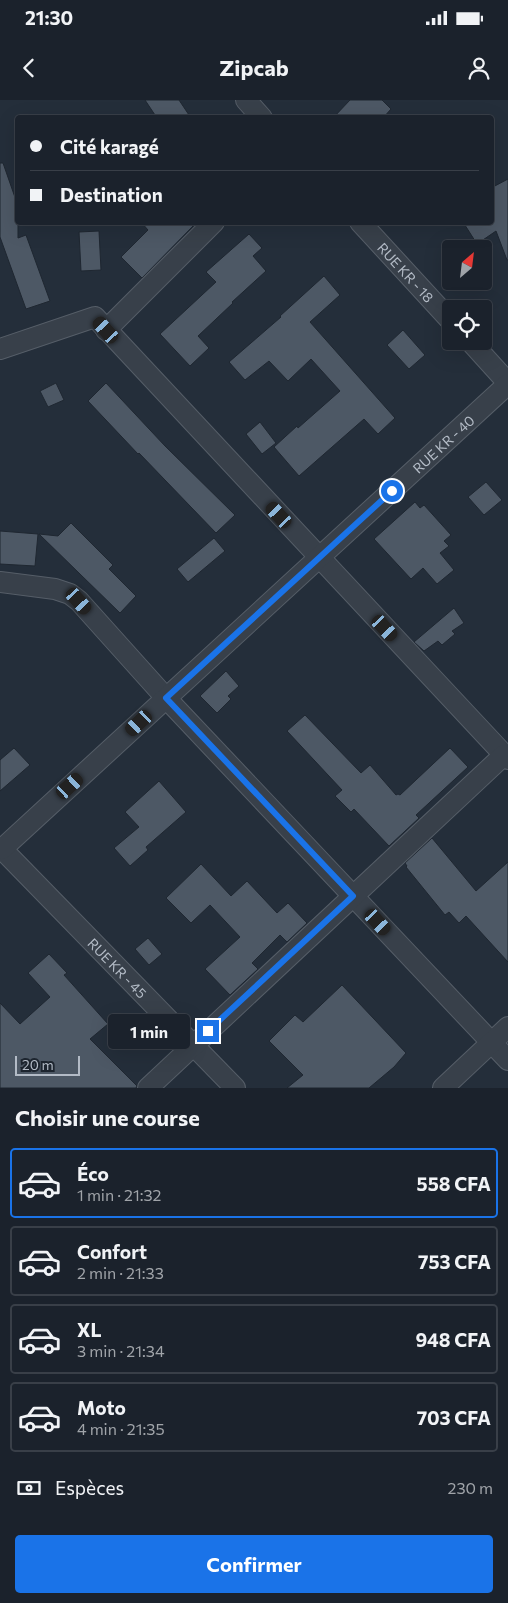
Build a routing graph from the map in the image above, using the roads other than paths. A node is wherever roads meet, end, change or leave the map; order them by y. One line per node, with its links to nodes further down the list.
1 (246, 100): 2 (street)
2 (259, 115)
3 (211, 225): 6 (street)
4 (363, 225): 5 (street, RUE KR - 18)
5 (442, 312)
6 (106, 330): 7 (street); 10 (street)
7 (0, 348)
8 (478, 350): 9 (street)
9 (508, 383): 10 (street, RUE KR - 40)
10 (319, 558): 12 (street, RUE KR - 40); 13 (street)
11 (0, 582): 12 (street)
12 (166, 698): 14 (street, RUE KR - 40); 15 (street)
13 (506, 757): 15 (street)
14 (1, 848): 18 (street, RUE KR - 45)
15 (353, 896): 17 (street); 18 (street)
16 (508, 1026): 17 (street)
17 (491, 1042): 19 (street); 22 (street)
18 (193, 1044): 20 (street); 21 (street, RUE KR - 45)
19 (508, 1060)
20 (148, 1088)
21 (235, 1088)
22 (442, 1088)

